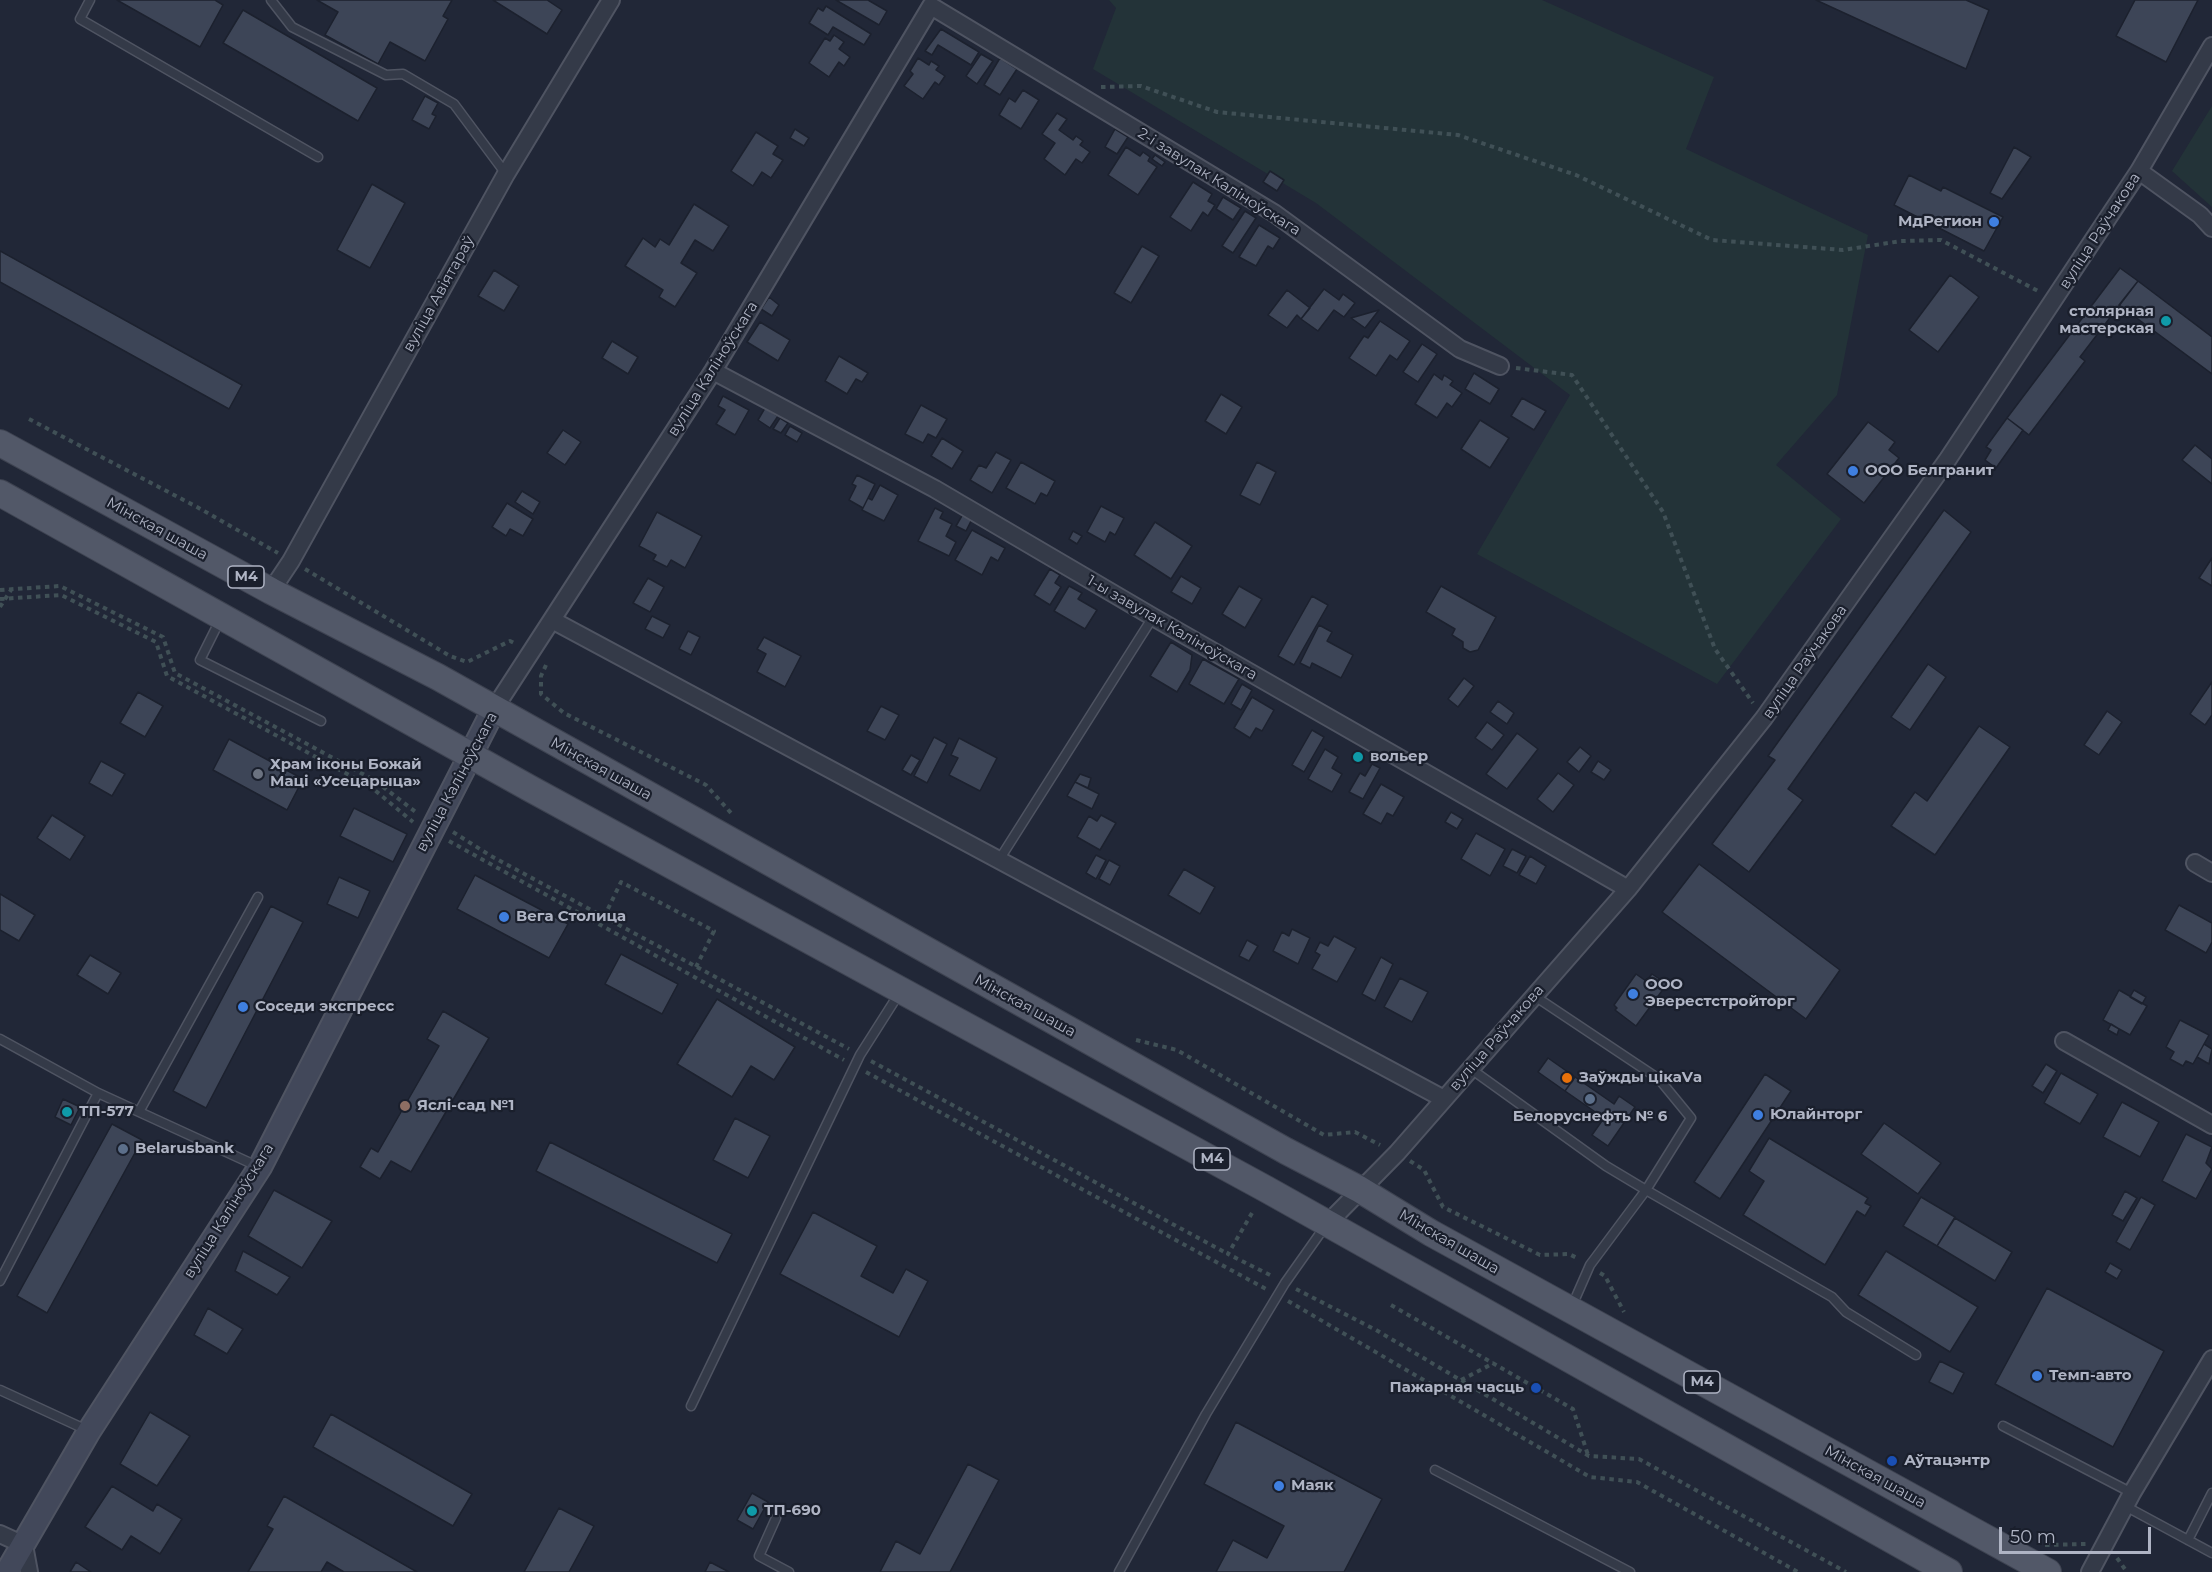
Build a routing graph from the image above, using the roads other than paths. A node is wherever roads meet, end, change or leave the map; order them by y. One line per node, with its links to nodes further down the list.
1 (90, 0): 6 (lane)
2 (271, 0): 8 (lane)
3 (611, 0): 8 (street, вуліца Авіятараў)
4 (931, 6): 10 (street, 2-і завулак Каліноўскага); 11 (street, вуліца Каліноўскага)
5 (2212, 46): 7 (street, вуліца Раўчакова)
6 (318, 157)
7 (2139, 171): 9 (street); 24 (street, вуліца Раўчакова)
8 (506, 174): 14 (street, вуліца Авіятараў)
9 (2212, 228)
10 (1500, 366)
11 (713, 371): 15 (street, 1-ы завулак Каліноўскага); 17 (street, вуліца Каліноўскага)
12 (0, 443): 14 (main road, Мінская шаша / М4)
13 (0, 493): 16 (main road, М4)
14 (271, 591): 18 (main road, Мінская шаша / М4)
15 (1153, 617): 21 (lane); 24 (street, 1-ы завулак Каліноўскага)
16 (221, 618): 19 (lane); 20 (main road, М4)
17 (552, 620): 18 (street, вуліца Каліноўскага); 21 (street)
18 (494, 709): 20 (main road, вуліца Каліноўскага); 36 (main road, Мінская шаша / М4)
19 (321, 721)
20 (469, 755): 26 (main road, М4); 35 (main road, вуліца Каліноўскага)
21 (999, 860): 32 (street)
22 (2195, 863): 23 (street)
23 (2212, 873)
24 (1628, 889): 27 (street, вуліца Раўчакова)
25 (258, 897): 33 (lane)
26 (901, 990): 38 (main road, М4); 44 (lane)
27 (1533, 995): 30 (street, вуліца Раўчакова); 37 (lane)
28 (0, 1039): 31 (lane)
29 (2064, 1041): 34 (street)
30 (1471, 1069): 32 (street, вуліца Раўчакова); 37 (lane)
31 (98, 1093): 33 (lane); 39 (lane)
32 (1444, 1099): 36 (street, вуліца Раўчакова)
33 (140, 1110): 35 (lane)
34 (2212, 1125)
35 (260, 1167): 46 (main road, вуліца Каліноўскага)
36 (1359, 1189): 38 (street, вуліца Раўчакова); 40 (main road, Мінская шаша / М4)
37 (1646, 1190): 40 (lane); 41 (lane)
38 (1327, 1224): 58 (lane); 60 (main road, М4)
39 (0, 1281)
40 (1570, 1309): 61 (main road, Мінская шаша / М4)
41 (1916, 1355)
42 (2212, 1359): 49 (street)
43 (0, 1390): 46 (lane)
44 (691, 1406)
45 (2003, 1426): 49 (lane)
46 (89, 1431): 53 (main road, вуліца Каліноўскага)
47 (1435, 1470): 59 (lane)
48 (2212, 1492): 52 (lane)
49 (2129, 1500): 52 (lane); 62 (street)
50 (776, 1518): 57 (lane)
51 (0, 1534): 53 (street)
52 (2187, 1540): 54 (lane)
53 (24, 1545): 55 (main road, вуліца Каліноўскага); 56 (street)
54 (2212, 1553)
55 (7, 1572)
56 (29, 1572)
57 (789, 1572)
58 (1119, 1572)
59 (1630, 1572)
60 (1949, 1572)
61 (2048, 1572)
62 (2090, 1572)

